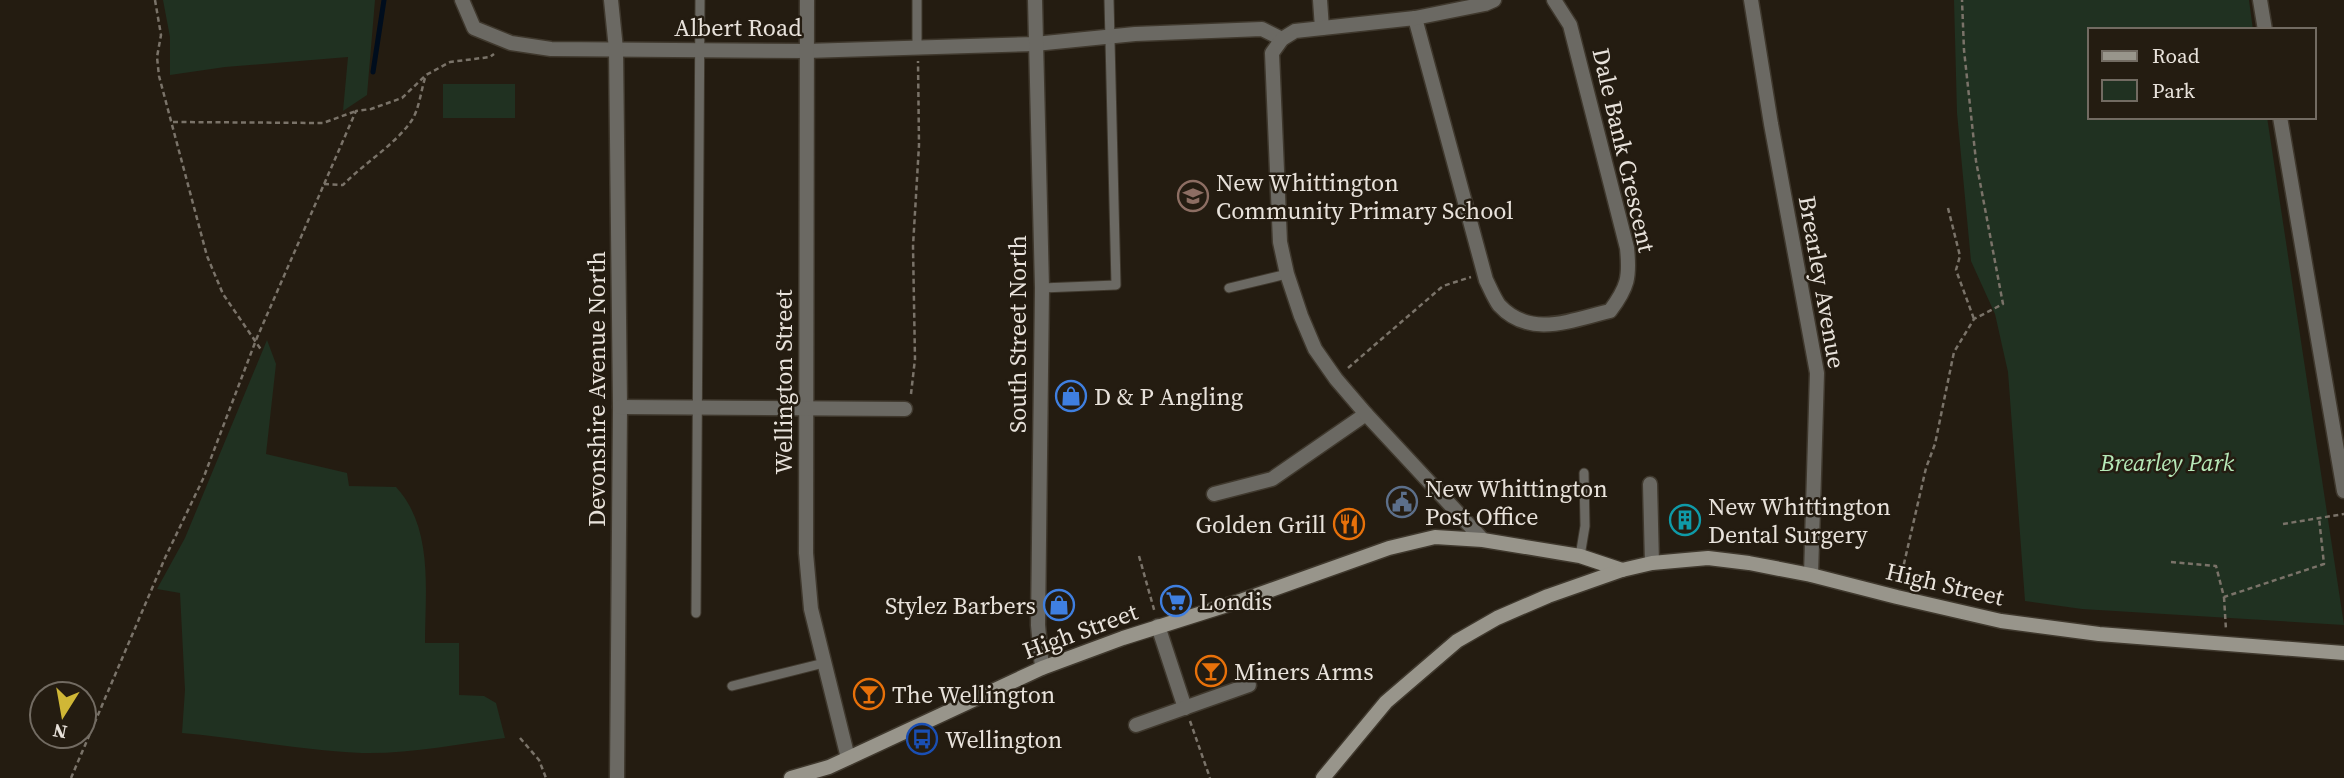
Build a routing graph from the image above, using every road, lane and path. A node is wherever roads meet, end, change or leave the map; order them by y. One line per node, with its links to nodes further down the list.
1 (155, 0): 29 (path)
2 (462, 0): 20 (street, Albert Road)
3 (611, 0): 23 (street, Devonshire Avenue North)
4 (700, 0): 24 (lane)
5 (807, 0): 25 (street, Wellington Street)
6 (917, 0): 22 (lane)
7 (1035, 0): 21 (street, South Street North)
8 (1109, 0): 18 (lane)
9 (1320, 0): 16 (street)
10 (1494, 0): 15 (street)
11 (1554, 0): 32 (street, Dale Bank Crescent)
12 (1962, 0): 36 (path)
13 (2260, 0): 17 (street)
14 (1753, 1): 58 (street, Brearley Avenue)
15 (1415, 18): 16 (street); 32 (street, Dale Bank Crescent)
16 (1322, 28): 19 (street)
17 (2265, 28)
18 (1111, 36): 19 (street, Albert Road); 21 (street, Albert Road); 34 (lane)
19 (1282, 39): 33 (street)
20 (511, 43): 23 (street, Albert Road); 26 (path)
21 (1035, 44): 22 (street, Albert Road); 34 (street, South Street North)
22 (917, 48): 25 (street, Albert Road); 43 (path)
23 (616, 49): 24 (street, Albert Road); 40 (street, Devonshire Avenue North)
24 (700, 50): 25 (street, Albert Road); 41 (lane)
25 (806, 51): 42 (street, Wellington Street)
26 (426, 75): 27 (path); 30 (path)
27 (356, 111): 29 (path); 30 (path)
28 (2280, 119): 47 (street)
29 (172, 122): 37 (path)
30 (324, 184): 37 (path)
31 (1948, 208): 36 (path)
32 (1484, 273): 39 (path)
33 (1287, 274): 35 (lane); 39 (street)
34 (1042, 288): 66 (street, South Street North)
35 (1229, 288)
36 (1974, 319): 59 (path)
37 (256, 340): 38 (path); 74 (path)
38 (262, 351)
39 (1336, 379): 44 (street)
40 (620, 407): 41 (street); 76 (street, Devonshire Avenue North)
41 (697, 407): 42 (street); 61 (lane)
42 (806, 408): 43 (street); 65 (street, Wellington Street)
43 (905, 409)
44 (1366, 414): 48 (street); 52 (street)
45 (1584, 473): 54 (lane)
46 (1650, 484): 56 (street)
47 (2344, 491)
48 (1214, 494)
49 (2344, 514): 50 (path)
50 (2319, 518): 51 (path); 60 (path)
51 (2283, 523)
52 (1482, 540): 54 (main road, High Street); 62 (main road, High Street)
53 (1139, 556): 62 (path)
54 (1580, 556): 57 (main road, High Street)
55 (2171, 562): 60 (path)
56 (1652, 563): 57 (main road, High Street); 58 (main road, High Street)
57 (1622, 570): 79 (main road)
58 (1811, 575): 59 (main road, High Street)
59 (1897, 597): 63 (main road, High Street)
60 (2224, 597): 63 (path)
61 (696, 613)
62 (1158, 626): 66 (main road, High Street); 69 (street)
63 (2227, 644): 64 (main road, High Street)
64 (2344, 653)
65 (824, 663): 68 (lane); 72 (street, Wellington Street)
66 (1042, 668): 72 (main road, High Street)
67 (1249, 685): 69 (street)
68 (732, 686)
69 (1185, 708): 70 (street); 78 (path)
70 (1136, 725)
71 (520, 738): 75 (path)
72 (848, 758): 73 (main road, High Street)
73 (830, 773): 77 (main road, High Street)
74 (71, 778)
75 (546, 778)
76 (617, 778)
77 (791, 778)
78 (1210, 778)
79 (1323, 778)

